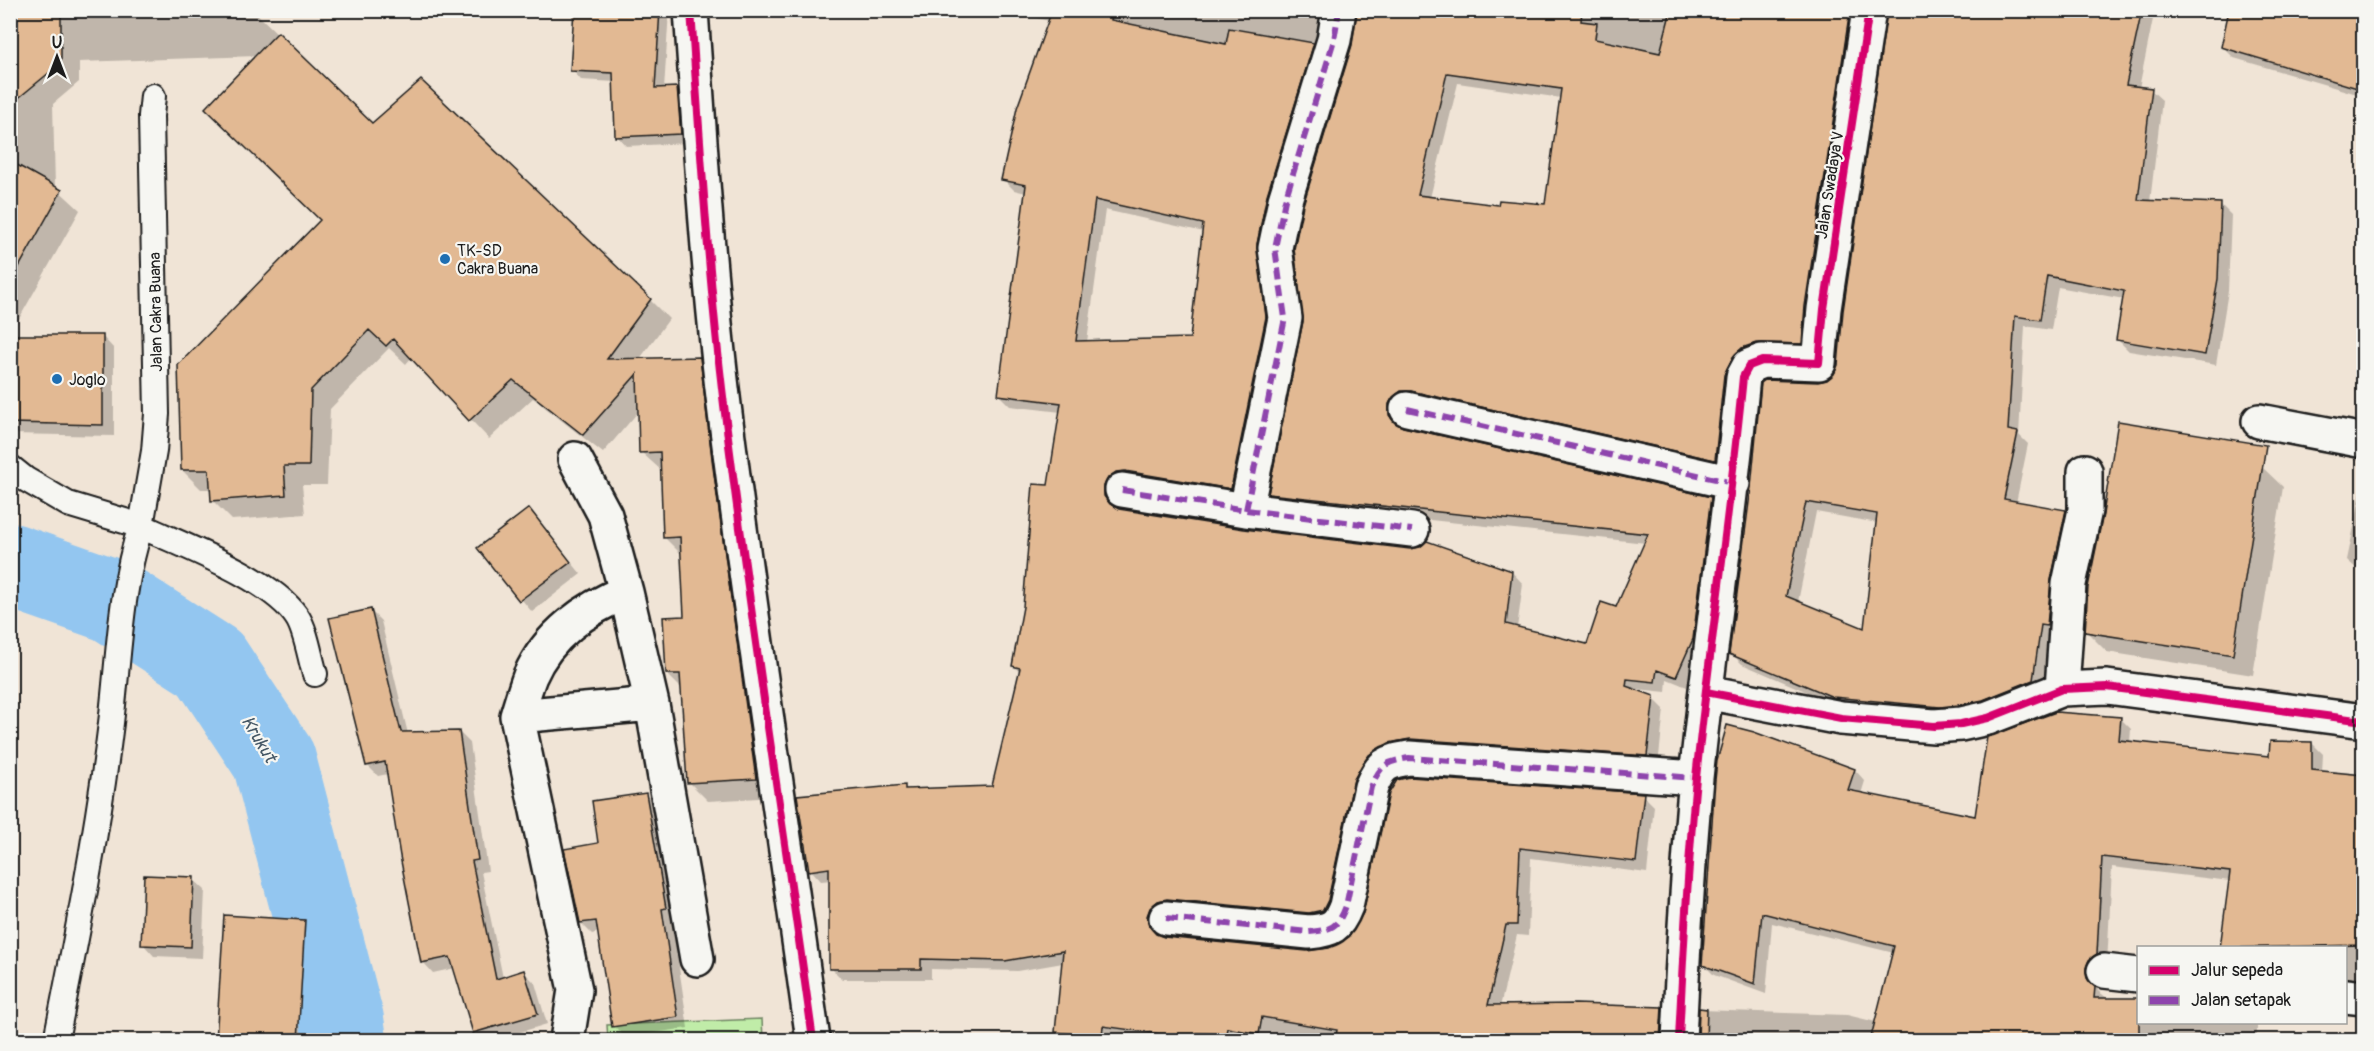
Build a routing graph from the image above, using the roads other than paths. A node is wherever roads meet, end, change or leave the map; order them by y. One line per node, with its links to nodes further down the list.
1 (691, 10): 32 (street)
2 (1339, 10): 13 (street)
3 (1869, 10): 11 (street, Jalan Swadaya V)
4 (153, 96): 14 (lane, Jalan Cakra Buana)
5 (1407, 409): 11 (street)
6 (2259, 421): 7 (street)
7 (2364, 441)
8 (575, 459): 16 (street)
9 (10, 467): 14 (lane)
10 (2085, 471): 18 (street)
11 (1733, 483): 19 (street)
12 (1122, 490): 13 (street)
13 (1246, 510): 15 (street)
14 (141, 526): 17 (lane); 30 (lane, Jalan Cakra Buana)
15 (1412, 530)
16 (626, 592): 20 (street); 21 (street)
17 (315, 674)
18 (2062, 689): 19 (street); 22 (street)
19 (1707, 692): 23 (street)
20 (652, 704): 21 (street); 25 (street)
21 (517, 716): 31 (street)
22 (2364, 721)
23 (1696, 778): 24 (street); 33 (street)
24 (1166, 918)
25 (697, 959)
26 (2104, 971): 27 (street)
27 (2137, 975)
28 (2347, 996): 29 (street)
29 (2364, 998)
30 (56, 1041)
31 (567, 1041)
32 (813, 1041)
33 (1678, 1041)

